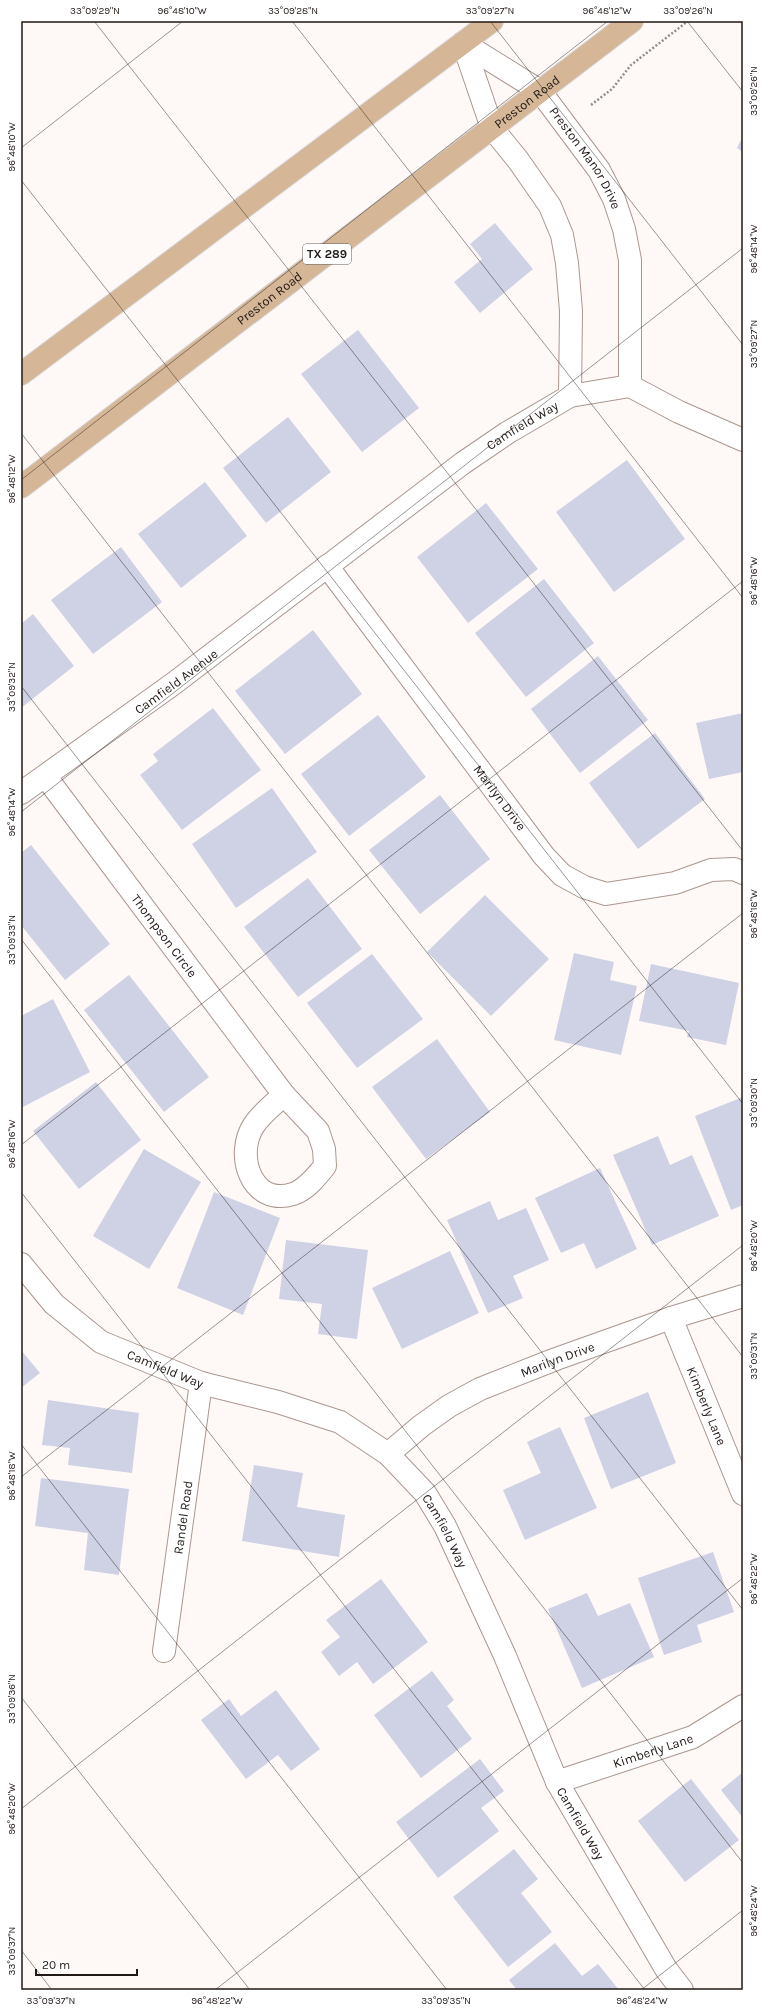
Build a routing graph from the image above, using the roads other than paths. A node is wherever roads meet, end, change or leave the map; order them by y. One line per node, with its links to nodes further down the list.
1 (492, 21): 3 (main road)
2 (632, 21): 4 (main road, Preston Road / TX 289)
3 (463, 43): 4 (street, Preston Manor Drive); 5 (street); 6 (main road)
4 (540, 91): 5 (main road, Preston Road / TX 289); 7 (street, Preston Manor Drive)
5 (492, 128): 8 (street); 10 (main road, Preston Road / TX 289)
6 (21, 374)
7 (630, 386): 8 (street, Camfield Way); 9 (street)
8 (570, 396): 11 (street, Camfield Way)
9 (743, 440)
10 (21, 487)
11 (327, 566): 12 (street, Camfield Avenue); 14 (street, Marilyn Drive)
12 (46, 777): 13 (street, Camfield Avenue); 15 (street, Thompson Circle)
13 (21, 793)
14 (743, 873)
15 (284, 1095)
16 (21, 1264): 19 (street, Camfield Way)
17 (743, 1296): 18 (street, Marilyn Drive)
18 (671, 1318): 20 (street, Marilyn Drive); 21 (street, Kimberly Lane)
19 (201, 1383): 20 (street, Camfield Way); 22 (street, Randel Road)
20 (388, 1454): 24 (street, Camfield Way)
21 (743, 1494)
22 (164, 1651)
23 (743, 1706): 24 (street, Kimberly Lane)
24 (557, 1782): 25 (street, Camfield Way)
25 (682, 1990)

